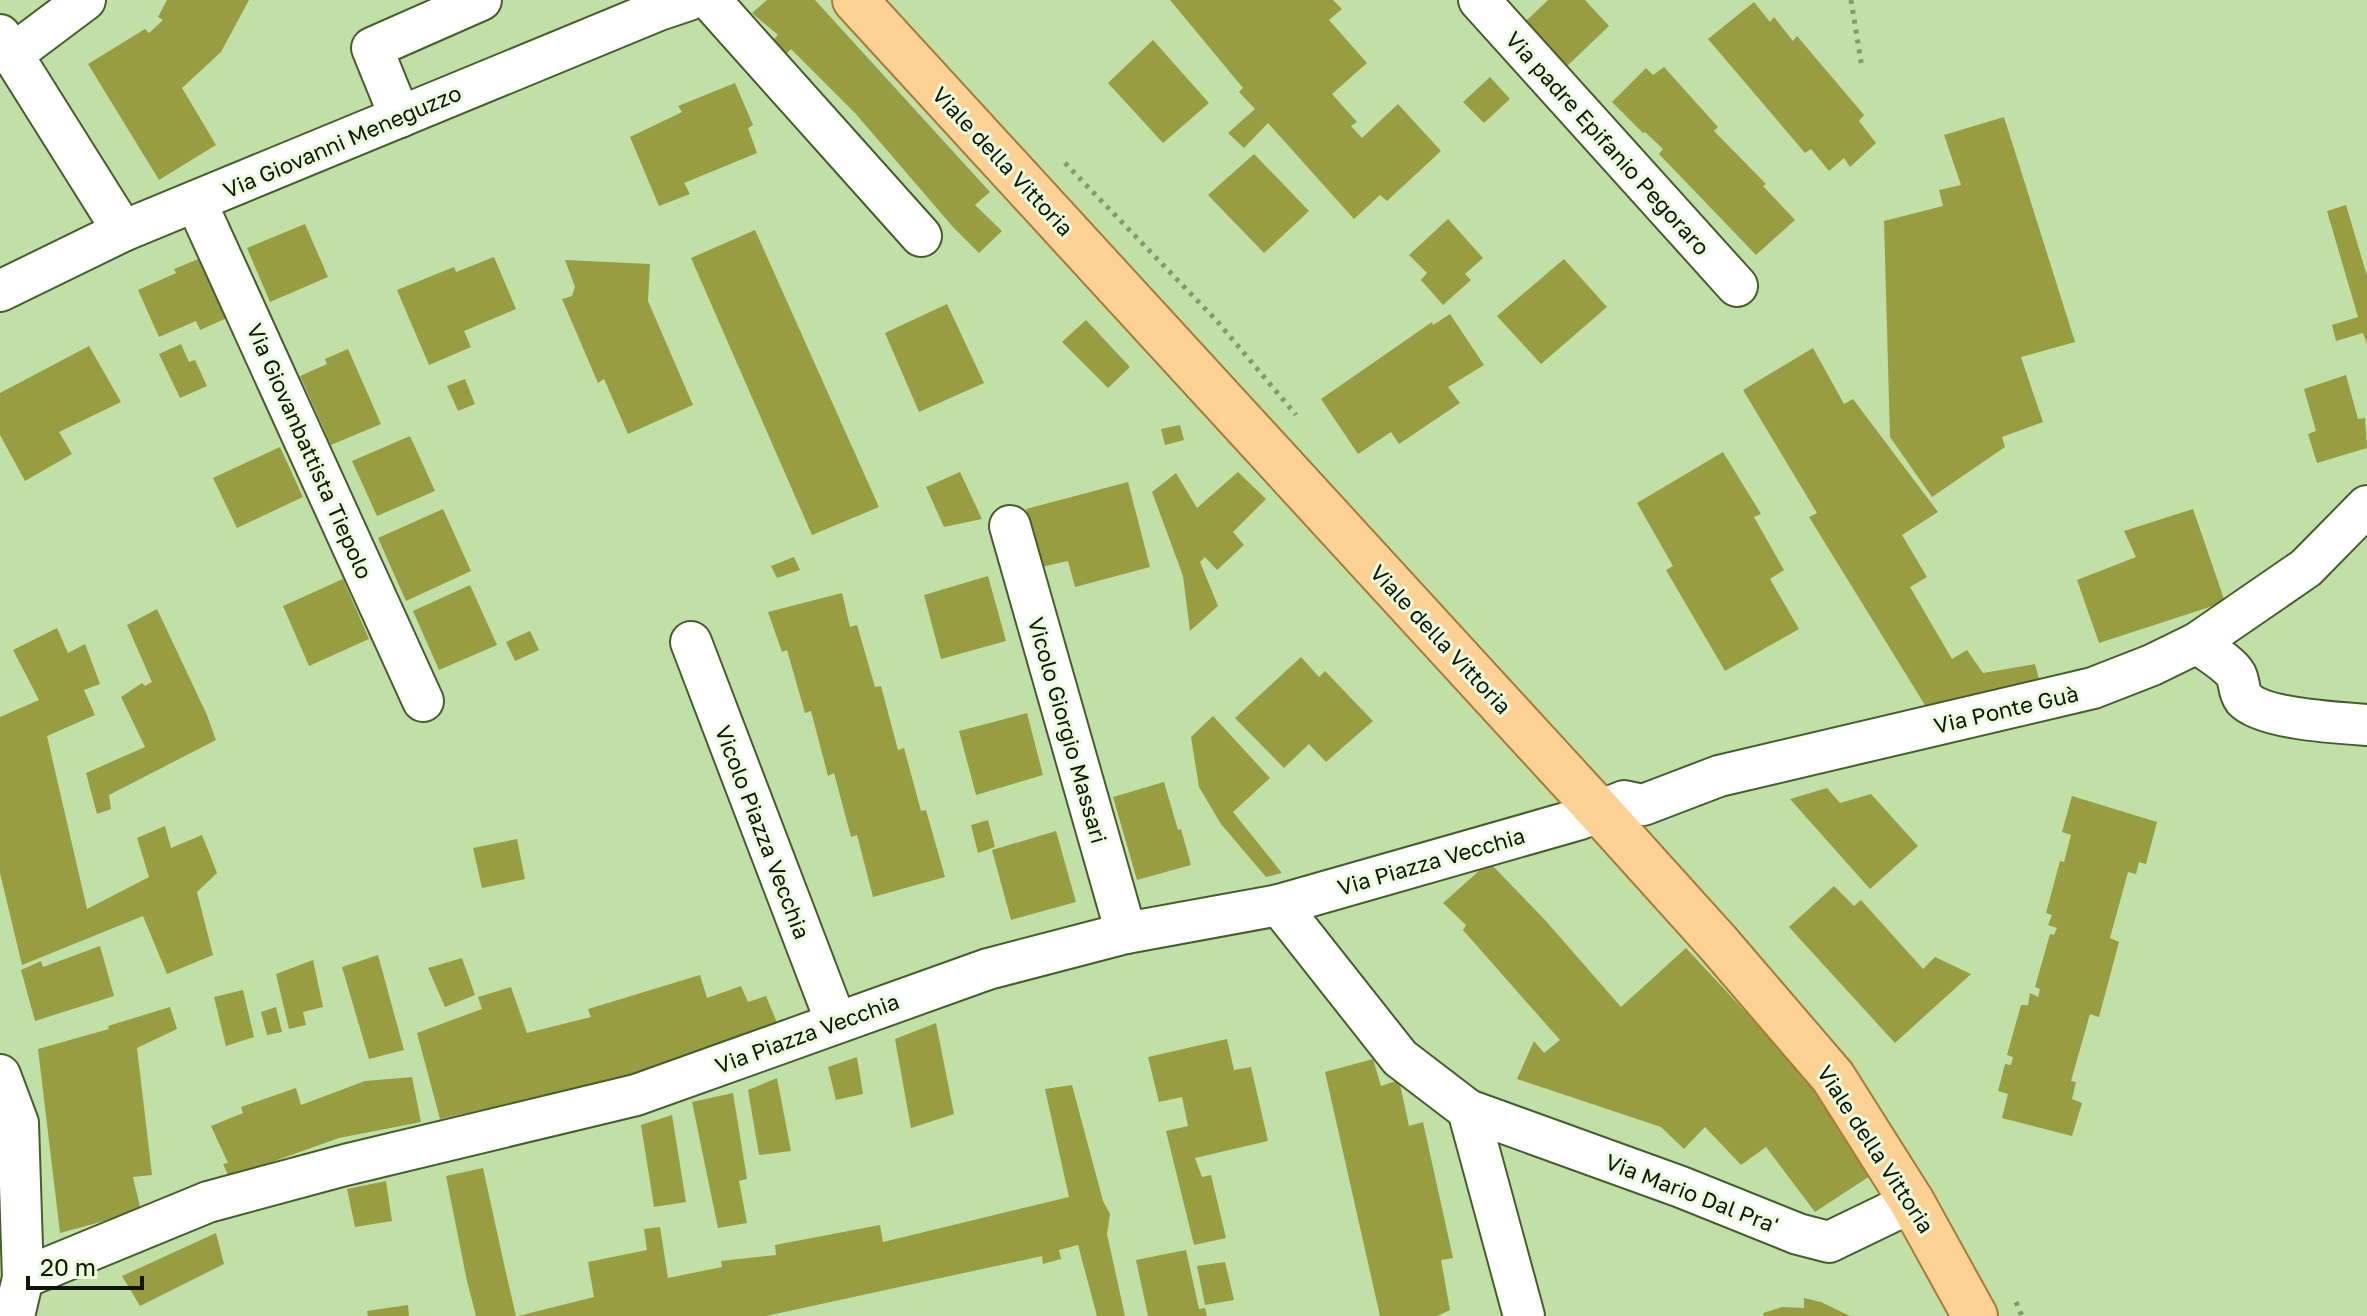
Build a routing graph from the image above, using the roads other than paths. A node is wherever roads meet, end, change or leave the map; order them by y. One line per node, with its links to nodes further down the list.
1 (85, 0): 7 (street)
2 (481, 0): 8 (street)
3 (710, 0): 11 (street)
4 (855, 0): 20 (main road, Viale della Vittoria)
5 (1479, 0): 12 (street, Via padre Epifanio Pegoraro)
6 (667, 3): 8 (street, Via Giovanni Meneguzzo)
7 (7, 45): 10 (street)
8 (400, 117): 9 (street, Via Giovanni Meneguzzo)
9 (196, 202): 10 (street, Via Giovanni Meneguzzo); 18 (street, Via Giovanbattista Tiepolo)
10 (123, 231): 13 (street, Via Giovanni Meneguzzo)
11 (921, 236)
12 (1737, 286)
13 (0, 291)
14 (2367, 506): 17 (street, Via Ponte Guà)
15 (1010, 526): 22 (street, Vicolo Giorgio Massari)
16 (691, 642): 23 (street, Vicolo Piazza Vecchia)
17 (2197, 643): 19 (street); 20 (street, Via Ponte Guà)
18 (423, 701)
19 (2367, 725)
20 (1599, 811): 21 (street, Via Piazza Vecchia); 26 (main road, Viale della Vittoria)
21 (1279, 905): 22 (street, Via Piazza Vecchia); 25 (street, Via Mario Dal Pra')
22 (1126, 933): 23 (street, Via Piazza Vecchia)
23 (836, 1022): 27 (street, Via Piazza Vecchia)
24 (0, 1075): 27 (street)
25 (1468, 1110): 26 (street, Via Mario Dal Pra'); 29 (street)
26 (1912, 1202): 30 (main road, Viale della Vittoria)
27 (23, 1278): 28 (street)
28 (14, 1316)
29 (1524, 1316)
30 (1975, 1316)

